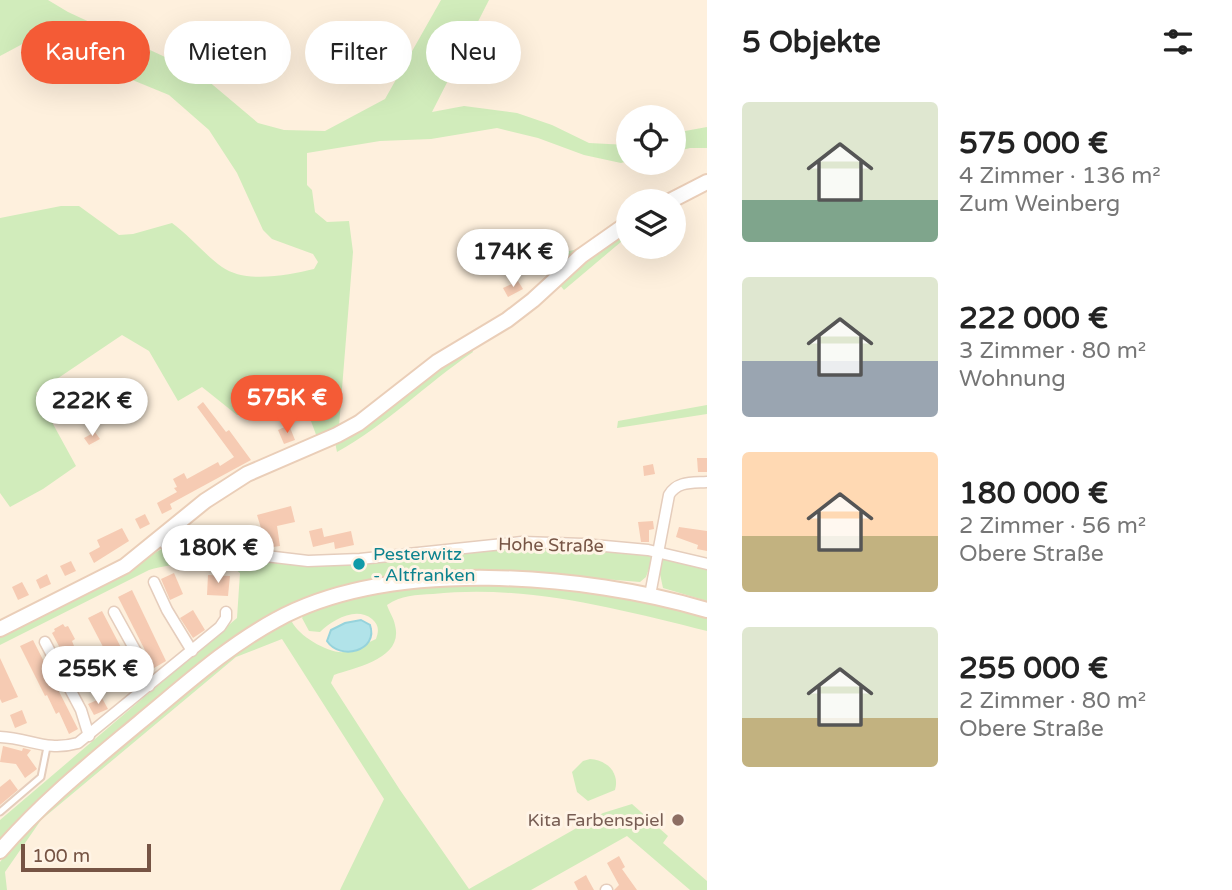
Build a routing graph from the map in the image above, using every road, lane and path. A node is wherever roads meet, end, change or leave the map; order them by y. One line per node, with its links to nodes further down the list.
1 (707, 182): 2 (street)
2 (686, 193)
3 (616, 231): 5 (street)
4 (707, 482): 6 (street)
5 (161, 538): 6 (street, Hohe Straße); 13 (street)
6 (658, 553): 7 (street, Hohe Straße); 9 (street)
7 (707, 564)
8 (154, 582): 15 (street)
9 (650, 595): 10 (street); 21 (street)
10 (707, 610)
11 (114, 612): 16 (street)
12 (226, 612): 15 (street)
13 (0, 629)
14 (45, 642): 18 (street)
15 (192, 651): 16 (street)
16 (149, 686): 18 (street)
17 (1, 734): 19 (street)
18 (89, 736): 19 (street)
19 (47, 747): 20 (lane)
20 (0, 812)
21 (0, 851)

